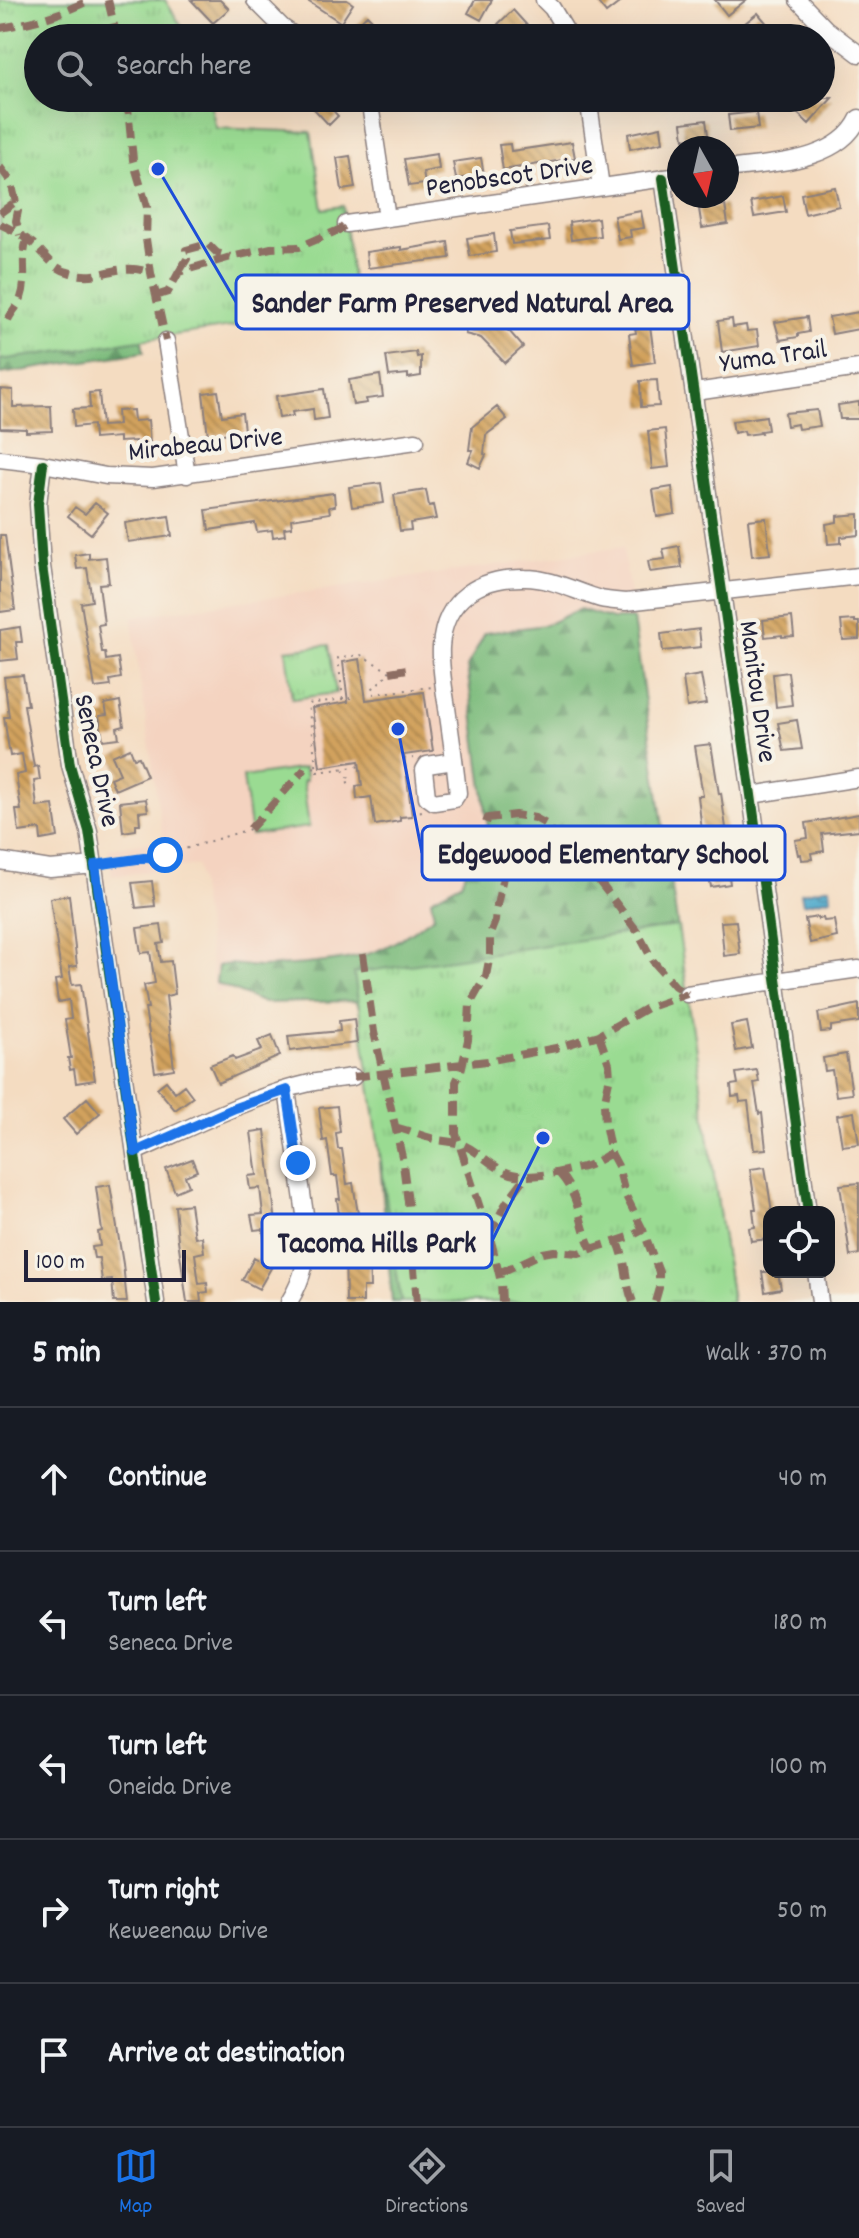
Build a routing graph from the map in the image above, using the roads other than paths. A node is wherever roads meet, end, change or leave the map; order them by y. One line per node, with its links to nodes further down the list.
1 (255, 0): 4 (street)
2 (544, 0): 5 (street)
3 (798, 0): 6 (street)
4 (279, 24)
5 (562, 24)
6 (821, 24)
7 (835, 36): 8 (street)
8 (859, 54)
9 (371, 112): 16 (street)
10 (590, 112): 14 (street)
11 (859, 118): 12 (street)
12 (739, 167)
13 (667, 178): 14 (street, Penobscot Drive)
14 (601, 187): 16 (street, Penobscot Drive)
15 (674, 208): 20 (street, Manitou Drive)
16 (387, 218): 17 (street, Penobscot Drive)
17 (346, 224)
18 (166, 341): 24 (street)
19 (859, 368): 20 (street, Yuma Trail)
20 (695, 392): 26 (street, Manitou Drive)
21 (416, 441): 24 (street, Mirabeau Drive)
22 (0, 459): 23 (street, Mirabeau Drive)
23 (43, 464): 24 (street, Mirabeau Drive); 31 (street, Seneca Drive)
24 (187, 475)
25 (859, 576): 26 (street)
26 (722, 592): 27 (street); 29 (street, Manitou Drive)
27 (454, 761)
28 (859, 778): 29 (street)
29 (751, 795): 33 (street, Manitou Drive)
30 (0, 861): 31 (street)
31 (95, 865): 37 (street, Seneca Drive)
32 (859, 969): 33 (street)
33 (776, 981): 34 (street); 38 (street, Manitou Drive)
34 (687, 994)
35 (353, 1077): 36 (street)
36 (287, 1090): 37 (street); 41 (street)
37 (135, 1152): 40 (street, Seneca Drive)
38 (807, 1206)
39 (817, 1278): 42 (street)
40 (156, 1302)
41 (289, 1302)
42 (820, 1302)

